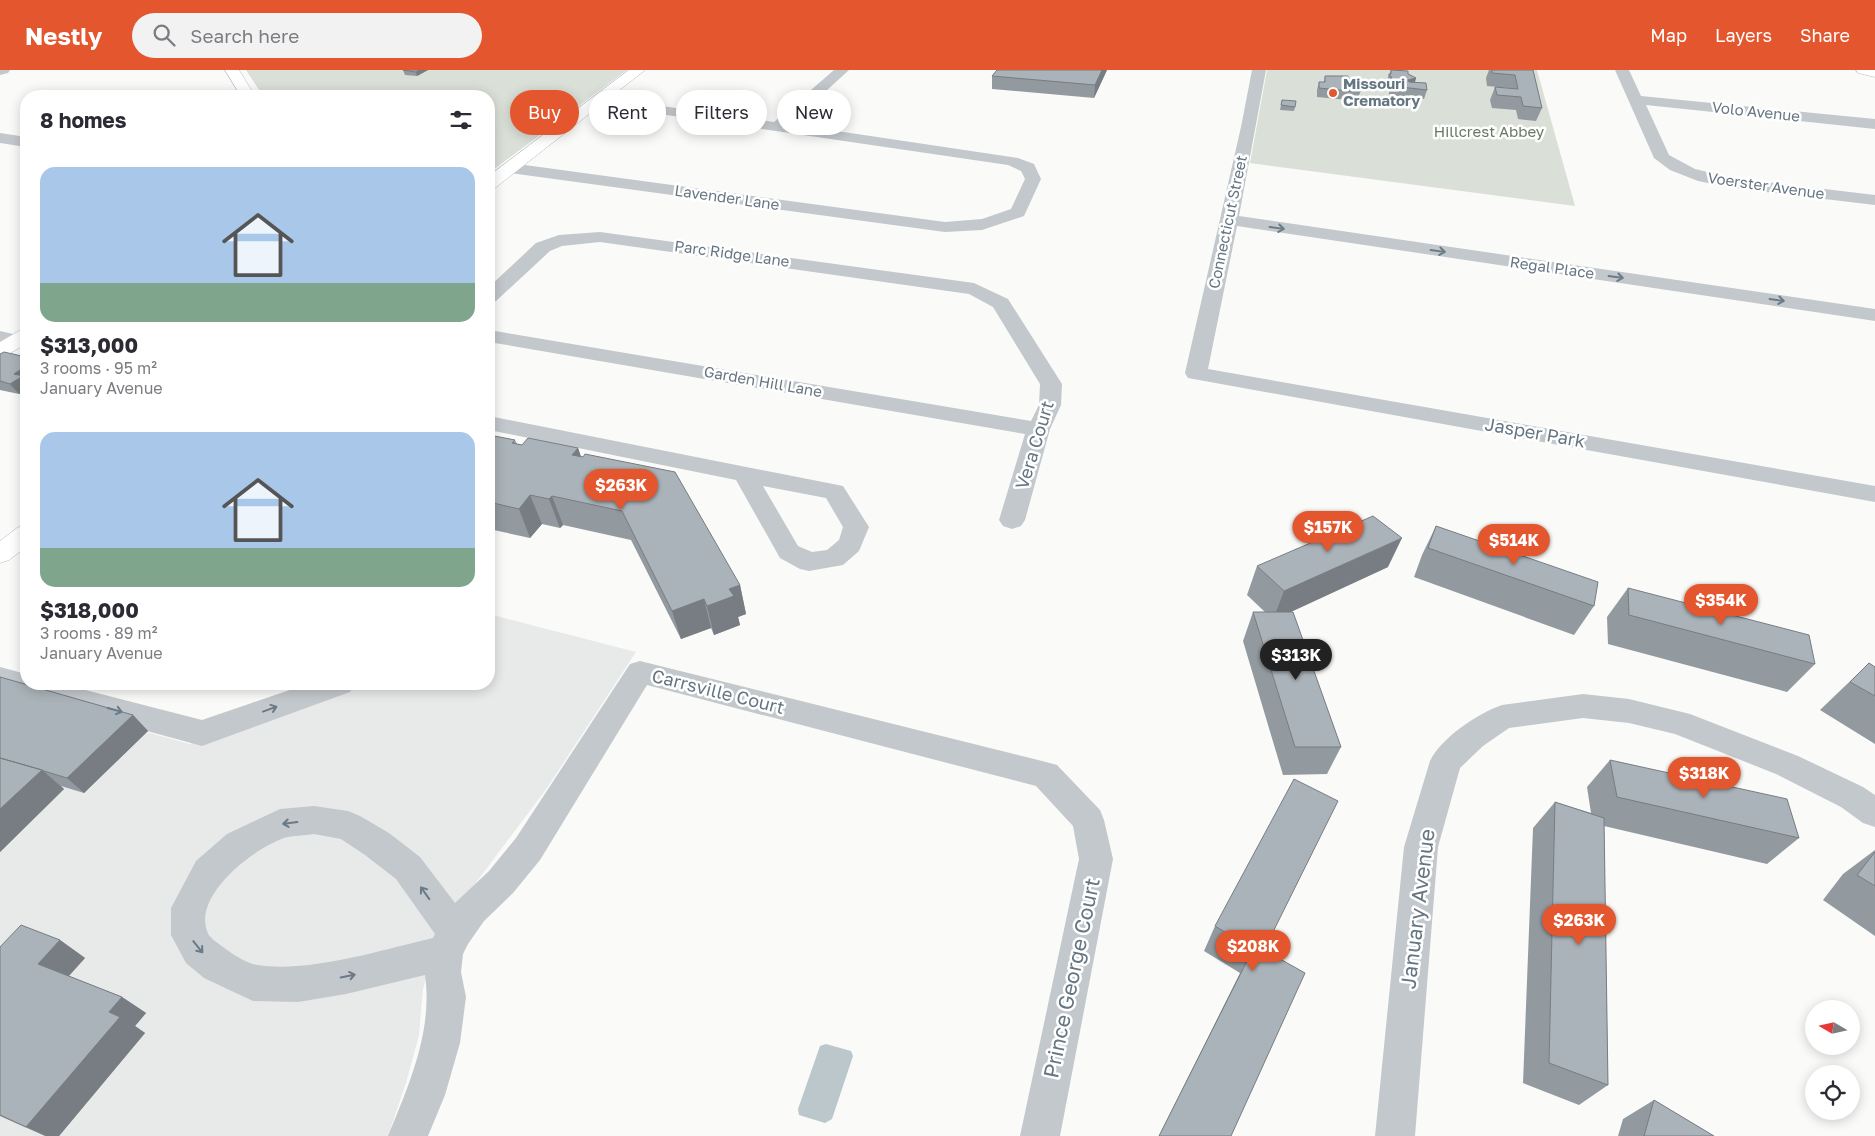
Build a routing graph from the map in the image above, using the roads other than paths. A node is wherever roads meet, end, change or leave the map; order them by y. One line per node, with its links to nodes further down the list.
1 (4, 70): 8 (street)
2 (232, 70): 10 (main road)
3 (638, 70): 11 (main road)
4 (842, 70): 12 (street)
5 (1259, 70): 24 (street, Connecticut Street)
6 (1622, 70): 13 (street)
7 (1863, 70): 9 (main road)
8 (0, 71)
9 (1875, 72)
10 (244, 90)
11 (612, 90)
12 (820, 90)
13 (1636, 100): 16 (street, Volo Avenue); 23 (street, Voerster Avenue)
14 (589, 108): 21 (main road)
15 (666, 110): 17 (street)
16 (1875, 124)
17 (777, 126)
18 (840, 135): 21 (street, Lavender Lane)
19 (0, 138): 20 (street)
20 (20, 141)
21 (510, 168): 22 (main road)
22 (495, 179)
23 (1875, 200)
24 (1229, 220): 27 (street, Regal Place, one-way to 27); 29 (street, Connecticut Street)
25 (495, 291): 26 (street, Parc Ridge Lane)
26 (992, 298): 31 (street, Vera Court)
27 (1875, 314)
28 (495, 337): 31 (street, Garden Hill Lane)
29 (1196, 373): 33 (street, Jasper Park)
30 (495, 424): 32 (street)
31 (1038, 429): 34 (street, Vera Court)
32 (745, 475)
33 (1875, 494)
34 (1012, 520)
35 (20, 539): 36 (main road)
36 (0, 554)
37 (0, 679): 38 (street, one-way to 38)
38 (20, 684)
39 (41, 690): 40 (street, one-way to 40)
40 (323, 690)
41 (1875, 812): 46 (street, January Avenue)
42 (1088, 820): 43 (street, Carrsville Court); 45 (street, Prince George Court)
43 (450, 942): 43 (street, one-way to 43); 44 (street)
44 (408, 1136)
45 (1040, 1136)
46 (1395, 1136)

